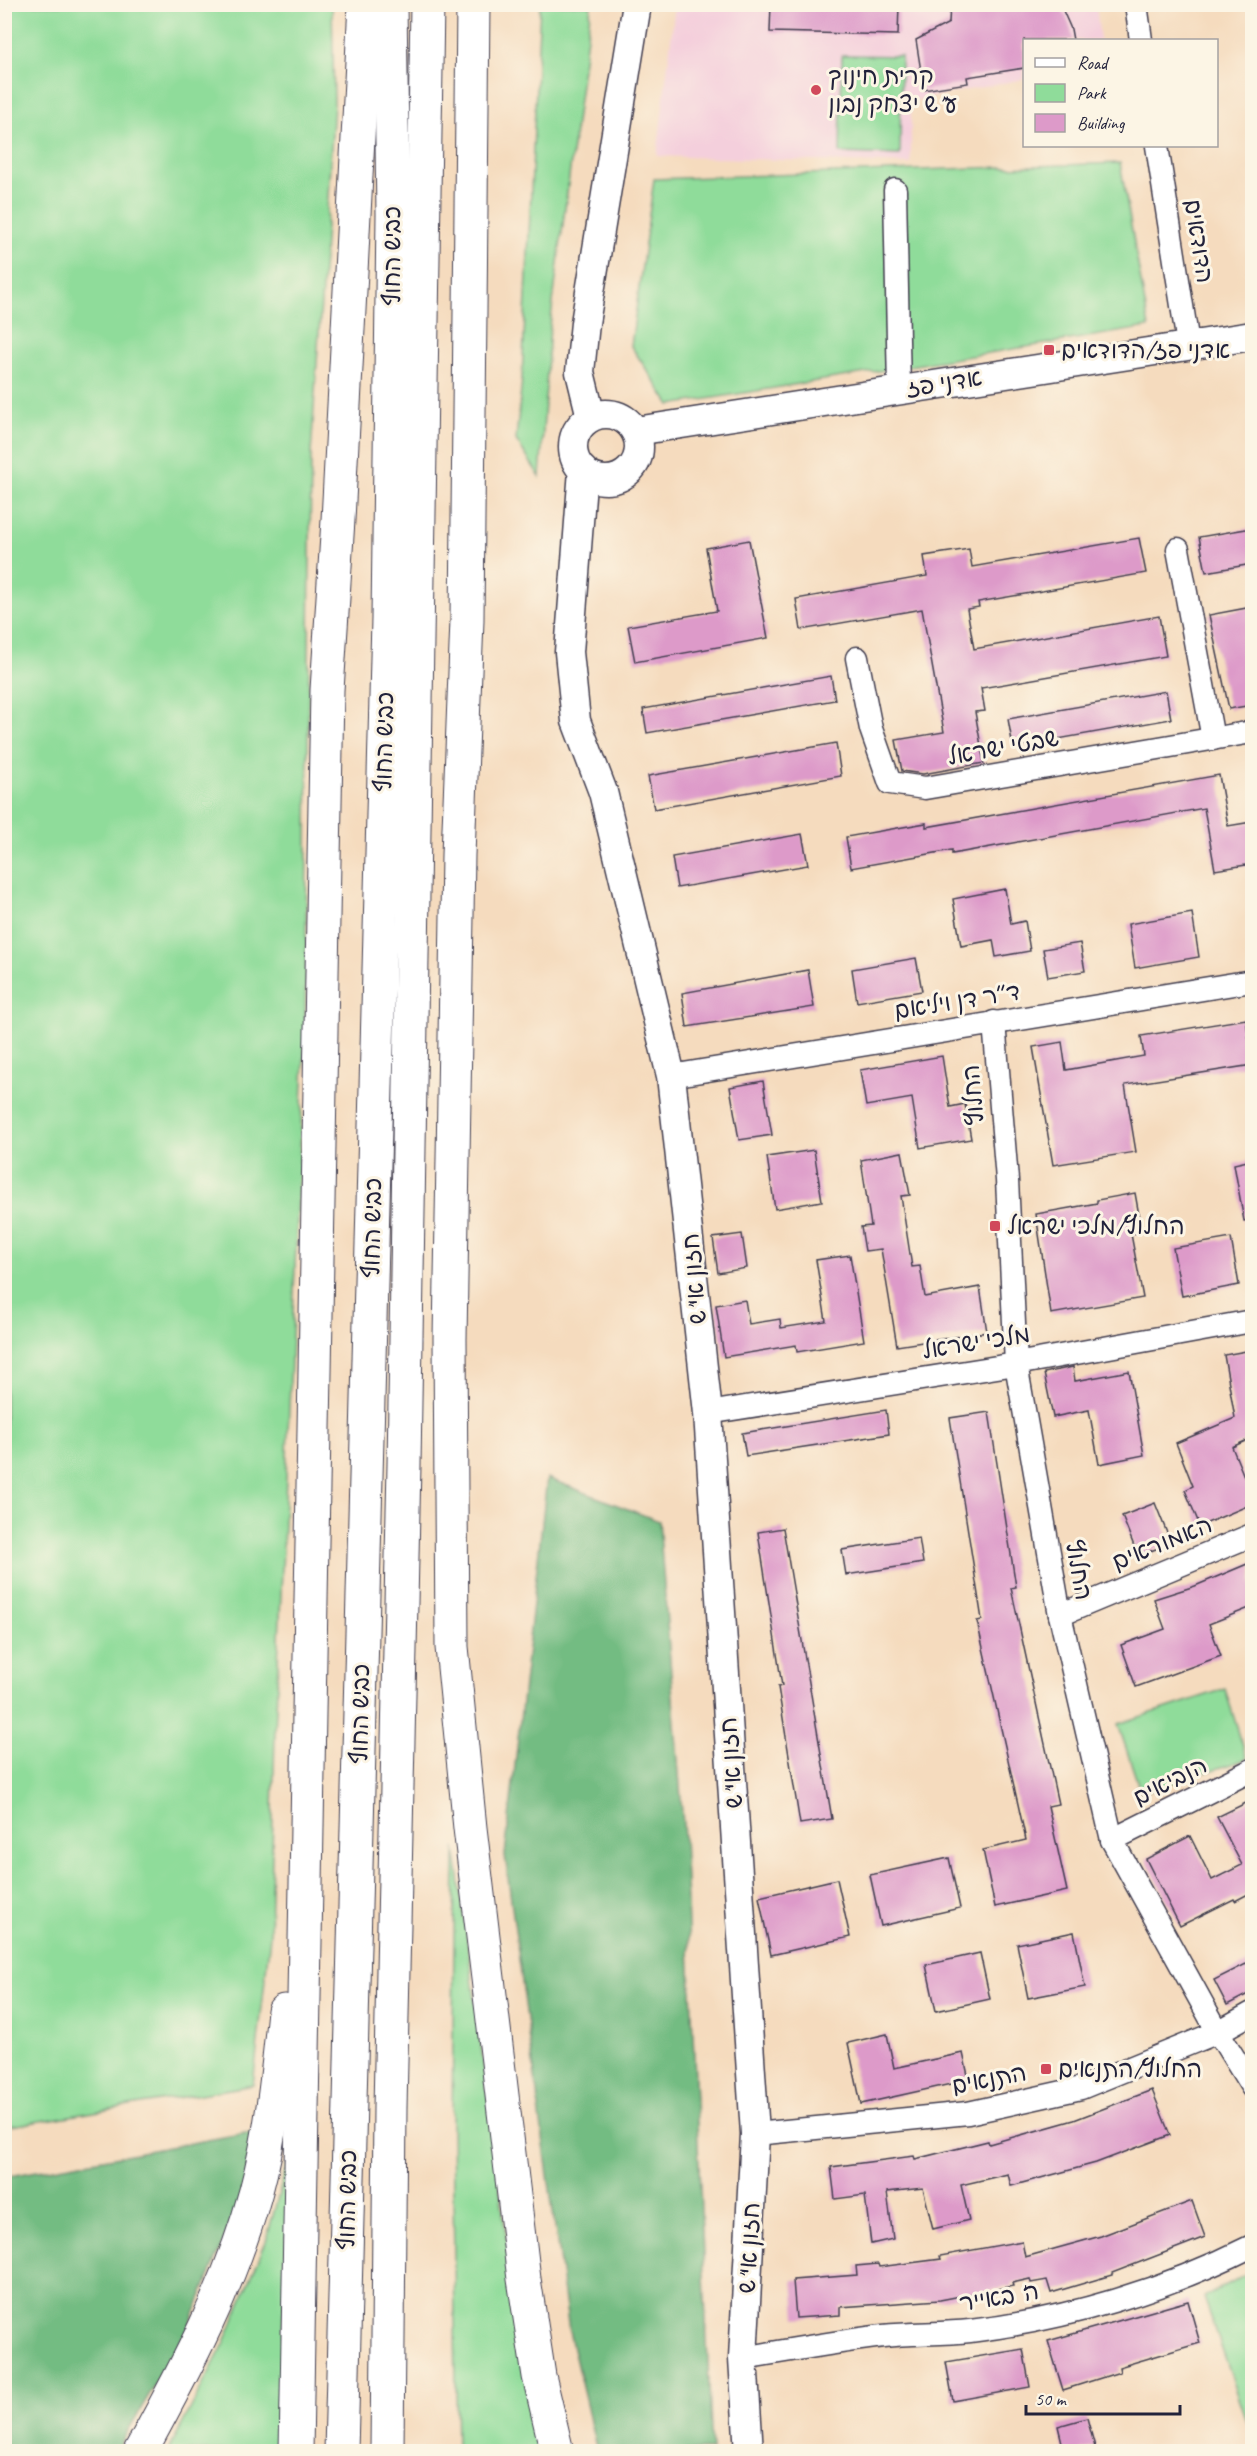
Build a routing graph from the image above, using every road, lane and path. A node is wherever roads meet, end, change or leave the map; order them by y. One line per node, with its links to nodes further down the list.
1 (364, 4): 31 (highway)
2 (390, 4): 41 (highway, כביש החוף)
3 (427, 4): 42 (highway, כביש החוף)
4 (473, 4): 13 (highway)
5 (493, 4): 13 (highway)
6 (637, 4): 15 (street)
7 (1136, 4): 8 (street)
8 (1141, 39)
9 (1157, 147): 12 (street, הדודאים)
10 (895, 190): 14 (street)
11 (1252, 336): 12 (street, אדני פז)
12 (1188, 344): 14 (street, אדני פז)
13 (468, 387): 43 (highway)
14 (899, 390): 16 (street, אדני פז)
15 (591, 417): 16 (street); 17 (street)
16 (636, 431): 17 (street)
17 (583, 470): 24 (street, חזון אי"ש)
18 (1178, 549): 21 (street)
19 (856, 658): 21 (street, שבטי ישראל)
20 (1252, 732): 21 (street, שבטי ישראל)
21 (1213, 739)
22 (1252, 981): 23 (street, ד״ר דן ויליאם)
23 (994, 1022): 24 (street, ד״ר דן ויליאם); 26 (street, החלוץ)
24 (671, 1076): 27 (street, חזון אי"ש)
25 (1252, 1321): 26 (street, מלכי ישראל)
26 (1016, 1364): 27 (street, מלכי ישראל); 29 (street, החלוץ)
27 (708, 1413): 36 (street, חזון אי"ש)
28 (1252, 1535): 29 (street, האמוראים)
29 (1060, 1615): 32 (street, החלוץ)
30 (1252, 1770): 32 (street, הנביאים)
31 (308, 1773): 39 (highway); 40 (highway)
32 (1112, 1840): 34 (street, החלוץ)
33 (1252, 2013): 34 (street, התנאים)
34 (1218, 2032): 35 (street, החלוץ); 36 (street, התנאים)
35 (1252, 2087)
36 (755, 2134): 38 (street, חזון אי"ש)
37 (1252, 2246): 38 (street, ה' באייר)
38 (743, 2358): 44 (street, חזון אי"ש)
39 (140, 2451)
40 (296, 2451)
41 (341, 2451)
42 (387, 2451)
43 (557, 2451)
44 (749, 2451)

